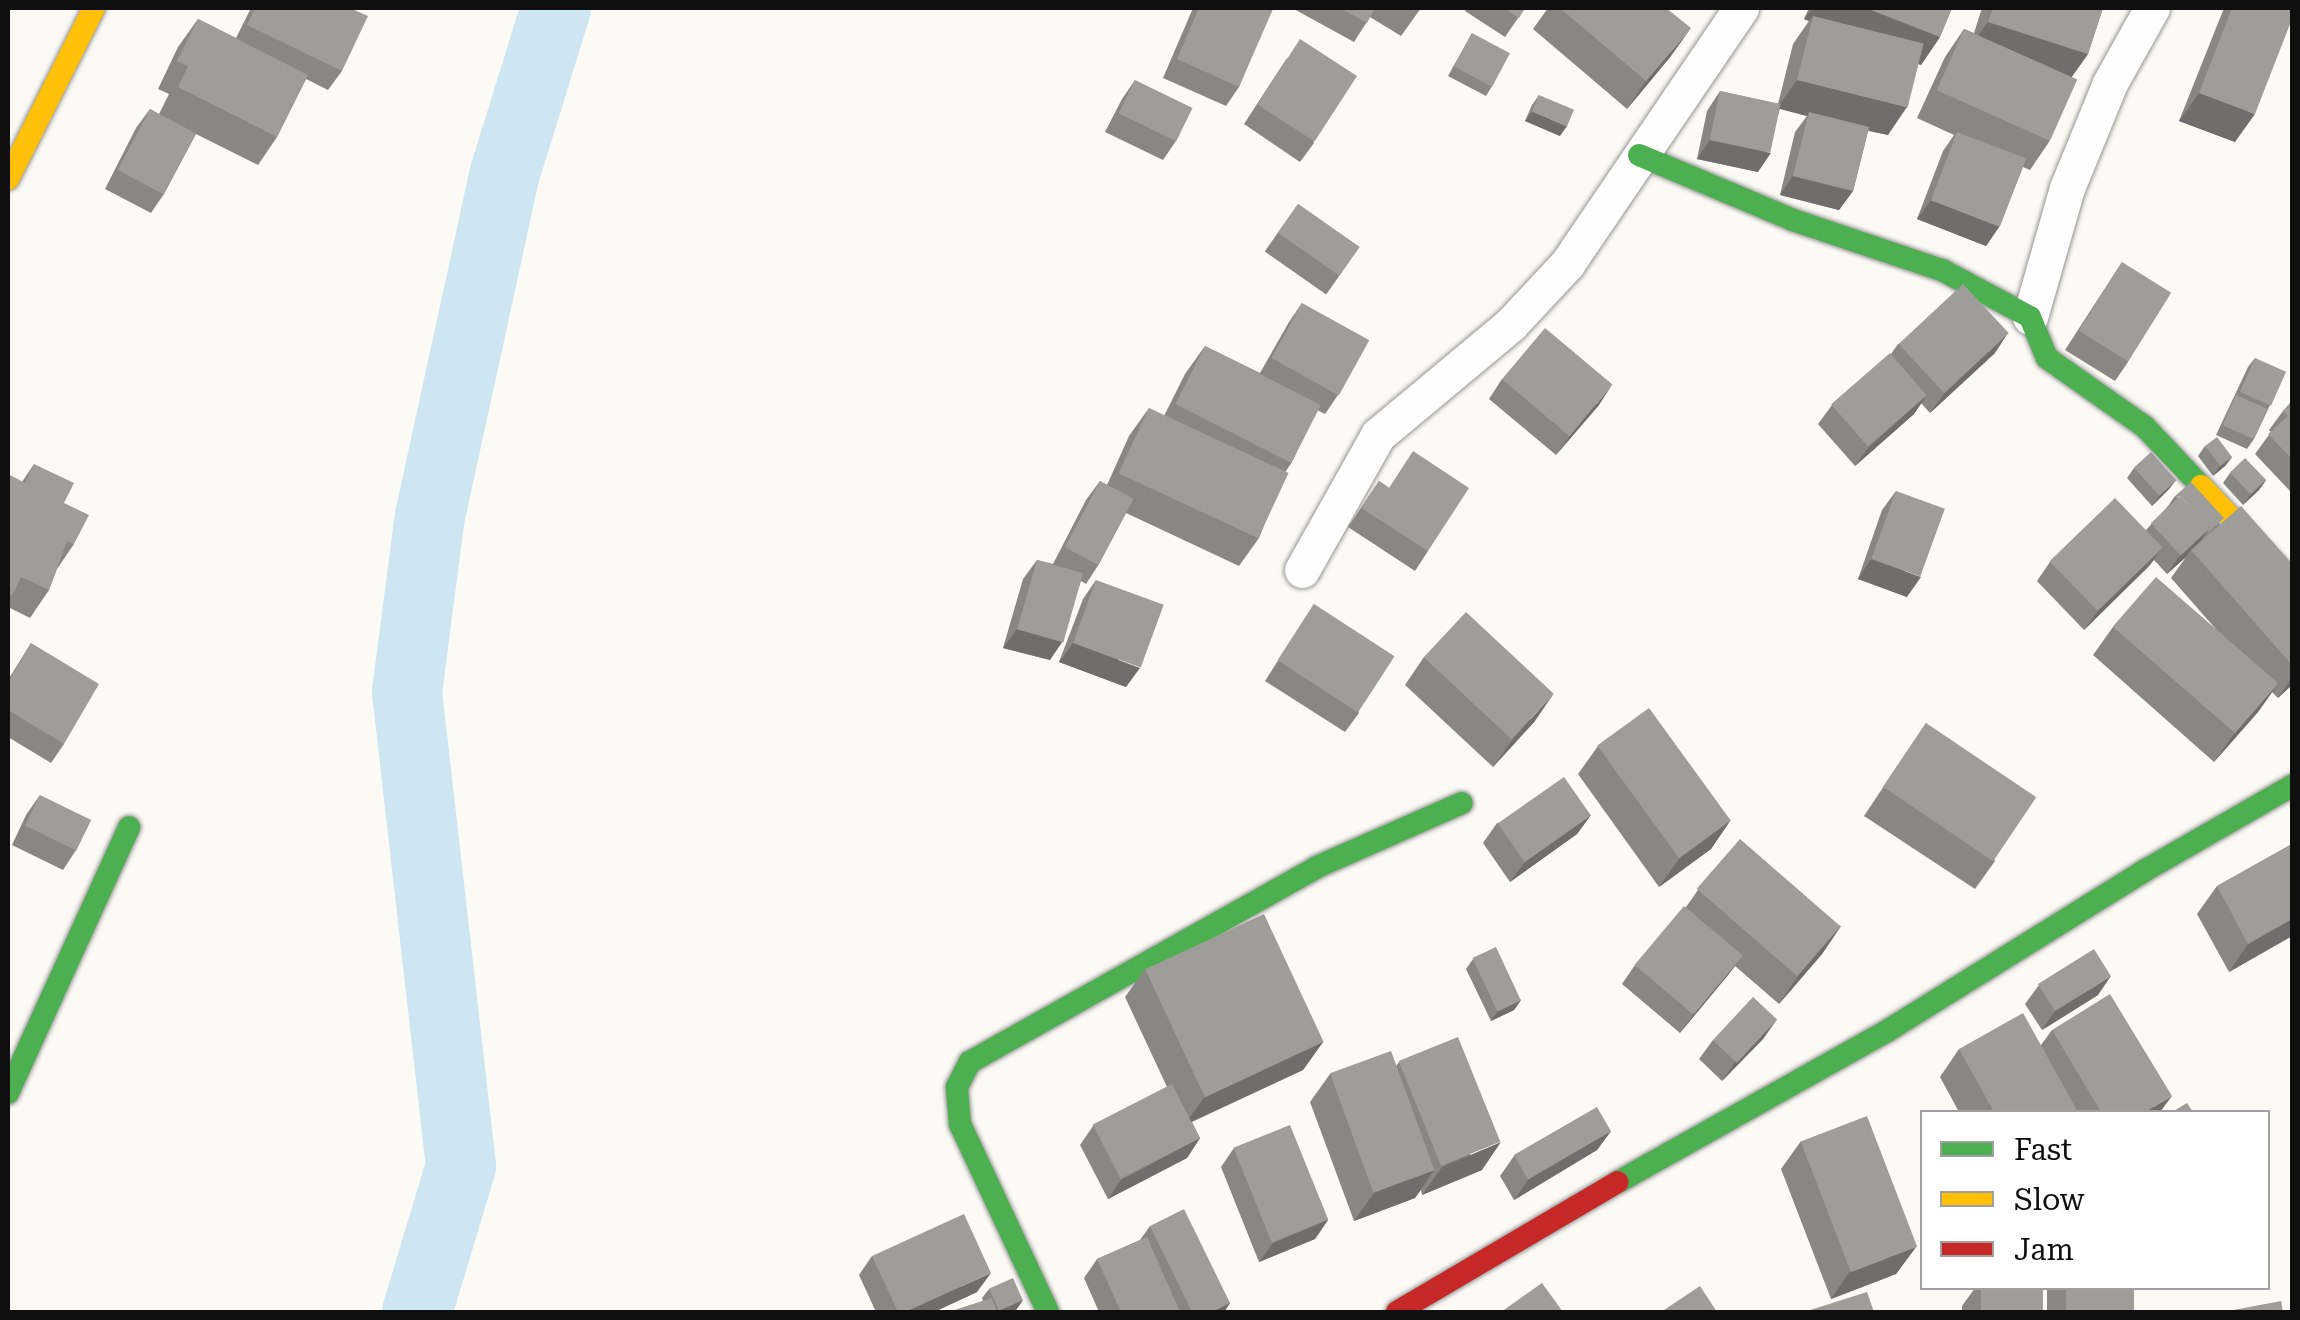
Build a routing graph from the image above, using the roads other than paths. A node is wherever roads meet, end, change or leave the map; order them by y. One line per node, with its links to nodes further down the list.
1 (94, 8): 5 (street)
2 (1741, 8): 4 (street)
3 (2152, 8): 6 (street)
4 (1640, 154): 6 (street); 7 (street)
5 (8, 179)
6 (2030, 318): 8 (street)
7 (1302, 570)
8 (2292, 582)
9 (2292, 786): 14 (street)
10 (1462, 803): 13 (street)
11 (130, 827): 12 (street)
12 (8, 1094)
13 (1048, 1312)
14 (1396, 1312)

